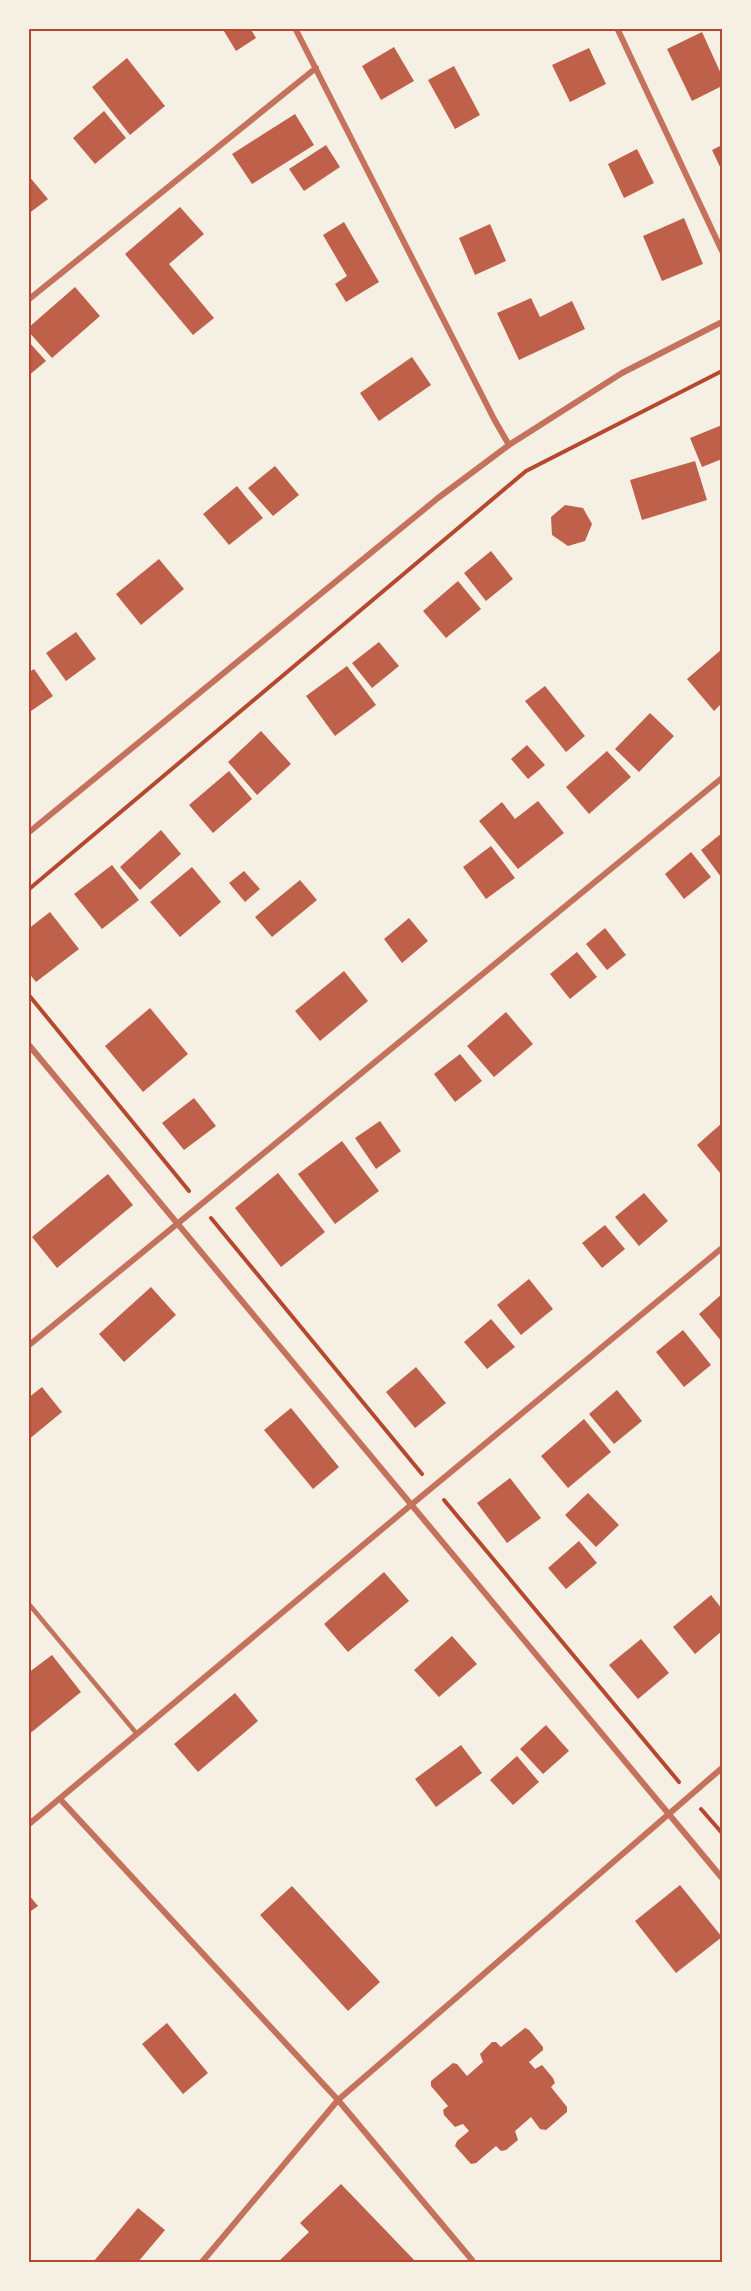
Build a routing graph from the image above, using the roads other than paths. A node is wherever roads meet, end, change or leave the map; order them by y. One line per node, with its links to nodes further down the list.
1 (295, 28): 3 (street)
2 (617, 28): 4 (street)
3 (316, 68): 5 (street); 7 (street)
4 (723, 251)
5 (28, 300)
6 (723, 322): 7 (street)
7 (509, 445): 9 (street)
8 (723, 778): 11 (street)
9 (28, 833)
10 (28, 1044): 11 (street)
11 (177, 1223): 13 (street); 14 (street)
12 (723, 1248): 14 (street)
13 (28, 1346)
14 (411, 1504): 16 (street); 19 (street)
15 (28, 1603): 16 (lane)
16 (137, 1734): 18 (street)
17 (723, 1768): 19 (street)
18 (60, 1799): 20 (street); 22 (street)
19 (669, 1814): 21 (street); 22 (street)
20 (28, 1825)
21 (723, 1878)
22 (338, 2100): 23 (street); 24 (street)
23 (472, 2260)
24 (201, 2262)

